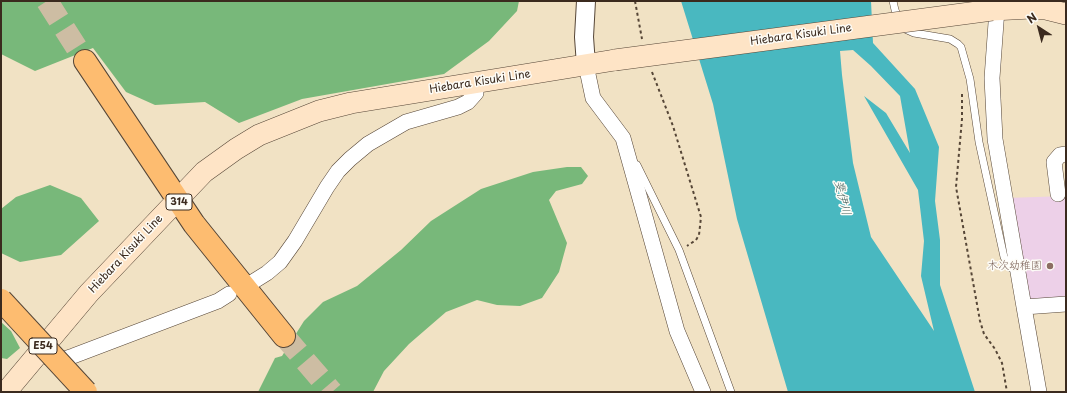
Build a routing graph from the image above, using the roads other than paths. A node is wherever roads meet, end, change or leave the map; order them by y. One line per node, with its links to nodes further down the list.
1 (586, 1): 6 (street)
2 (893, 1): 12 (lane)
3 (995, 7): 4 (main road, Hiebara Kisuki Line); 6 (main road, Hiebara Kisuki Line, bridge); 12 (street)
4 (1066, 14)
5 (85, 61): 11 (highway, 314)
6 (586, 65): 7 (main road, Hiebara Kisuki Line); 9 (street)
7 (475, 82): 11 (main road, Hiebara Kisuki Line); 13 (street)
8 (1066, 154): 10 (street)
9 (630, 162): 22 (street); 23 (lane)
10 (1058, 194)
11 (177, 200): 18 (highway, 314); 19 (main road, Hiebara Kisuki Line)
12 (1017, 268): 17 (street)
13 (251, 283)
14 (229, 294): 19 (street)
15 (1, 300): 21 (highway, E54, bridge)
16 (1066, 304): 17 (street)
17 (1024, 307): 24 (street)
18 (284, 336)
19 (40, 352): 20 (main road, Hiebara Kisuki Line)
20 (6, 392)
21 (86, 392)
22 (704, 392)
23 (730, 392)
24 (1039, 392)

